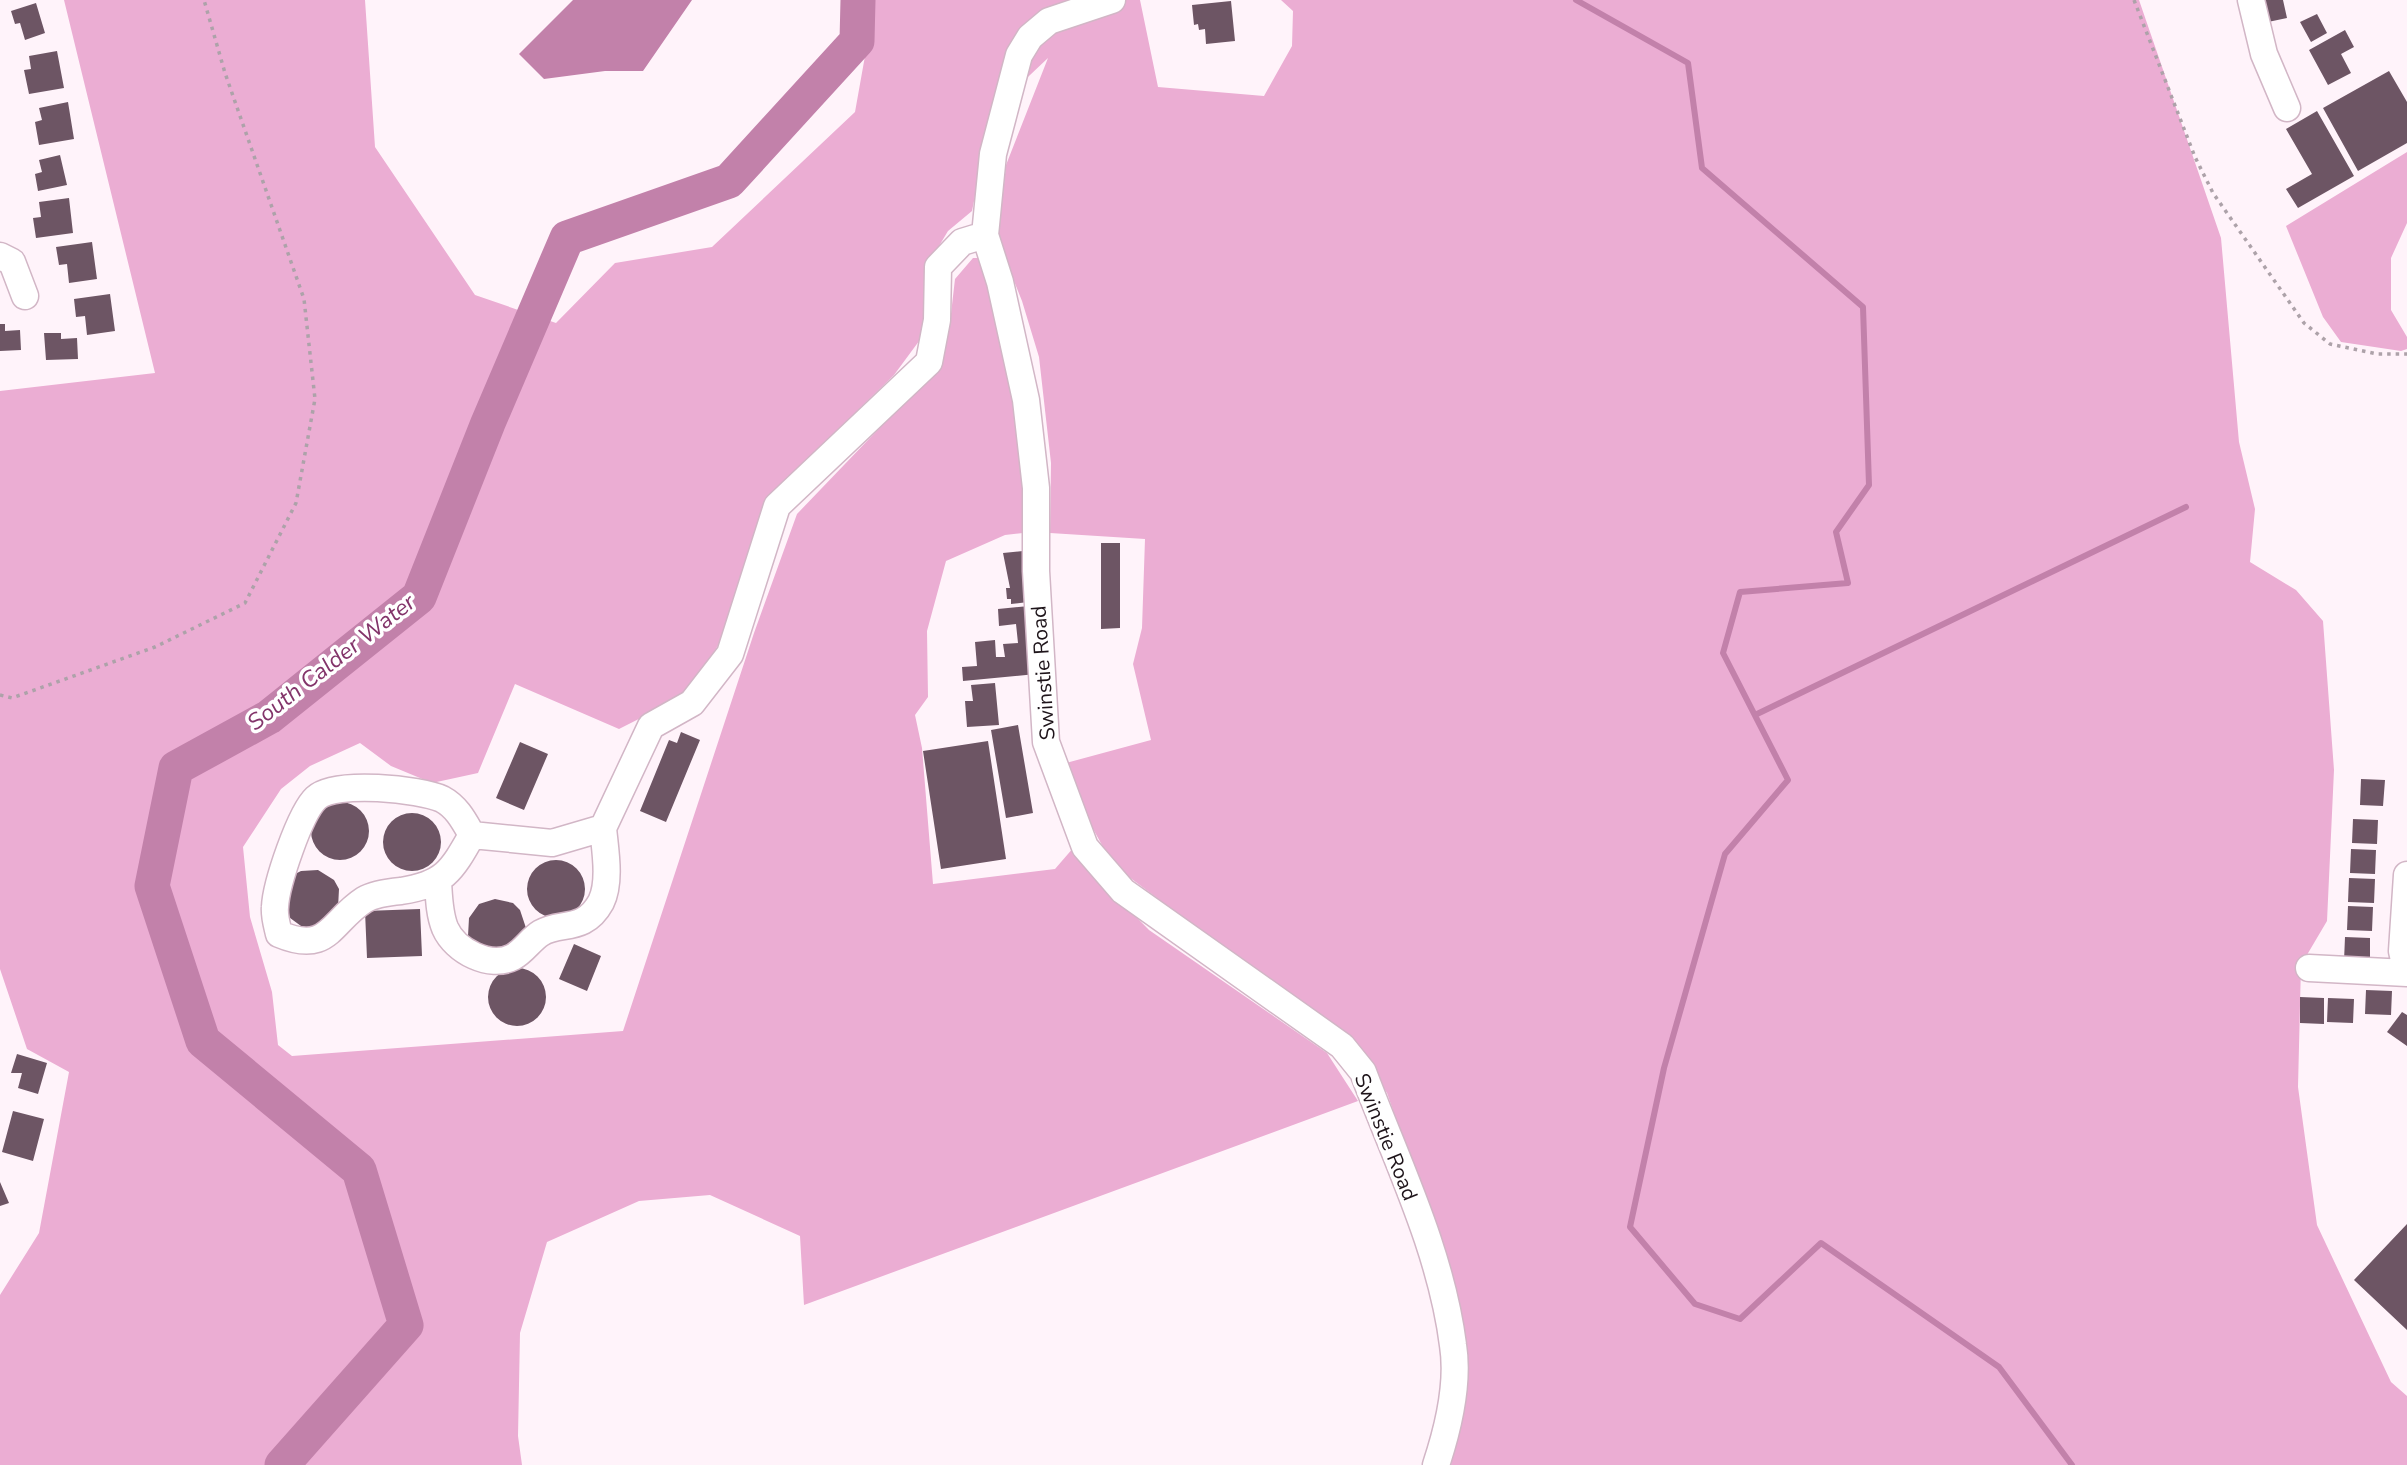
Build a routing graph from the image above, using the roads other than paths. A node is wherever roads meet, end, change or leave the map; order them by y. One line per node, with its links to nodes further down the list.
1 (1112, 0): 4 (street, Swinstie Road)
2 (2251, 0): 3 (street)
3 (2287, 108)
4 (985, 235): 7 (street); 13 (street, Swinstie Road)
5 (0, 256): 6 (street)
6 (25, 296)
7 (603, 828): 8 (street); 10 (street)
8 (472, 835): 10 (street); 10 (street)
9 (2407, 874): 12 (street)
10 (438, 881)
11 (2309, 968): 12 (street)
12 (2407, 973)
13 (1436, 1465)

